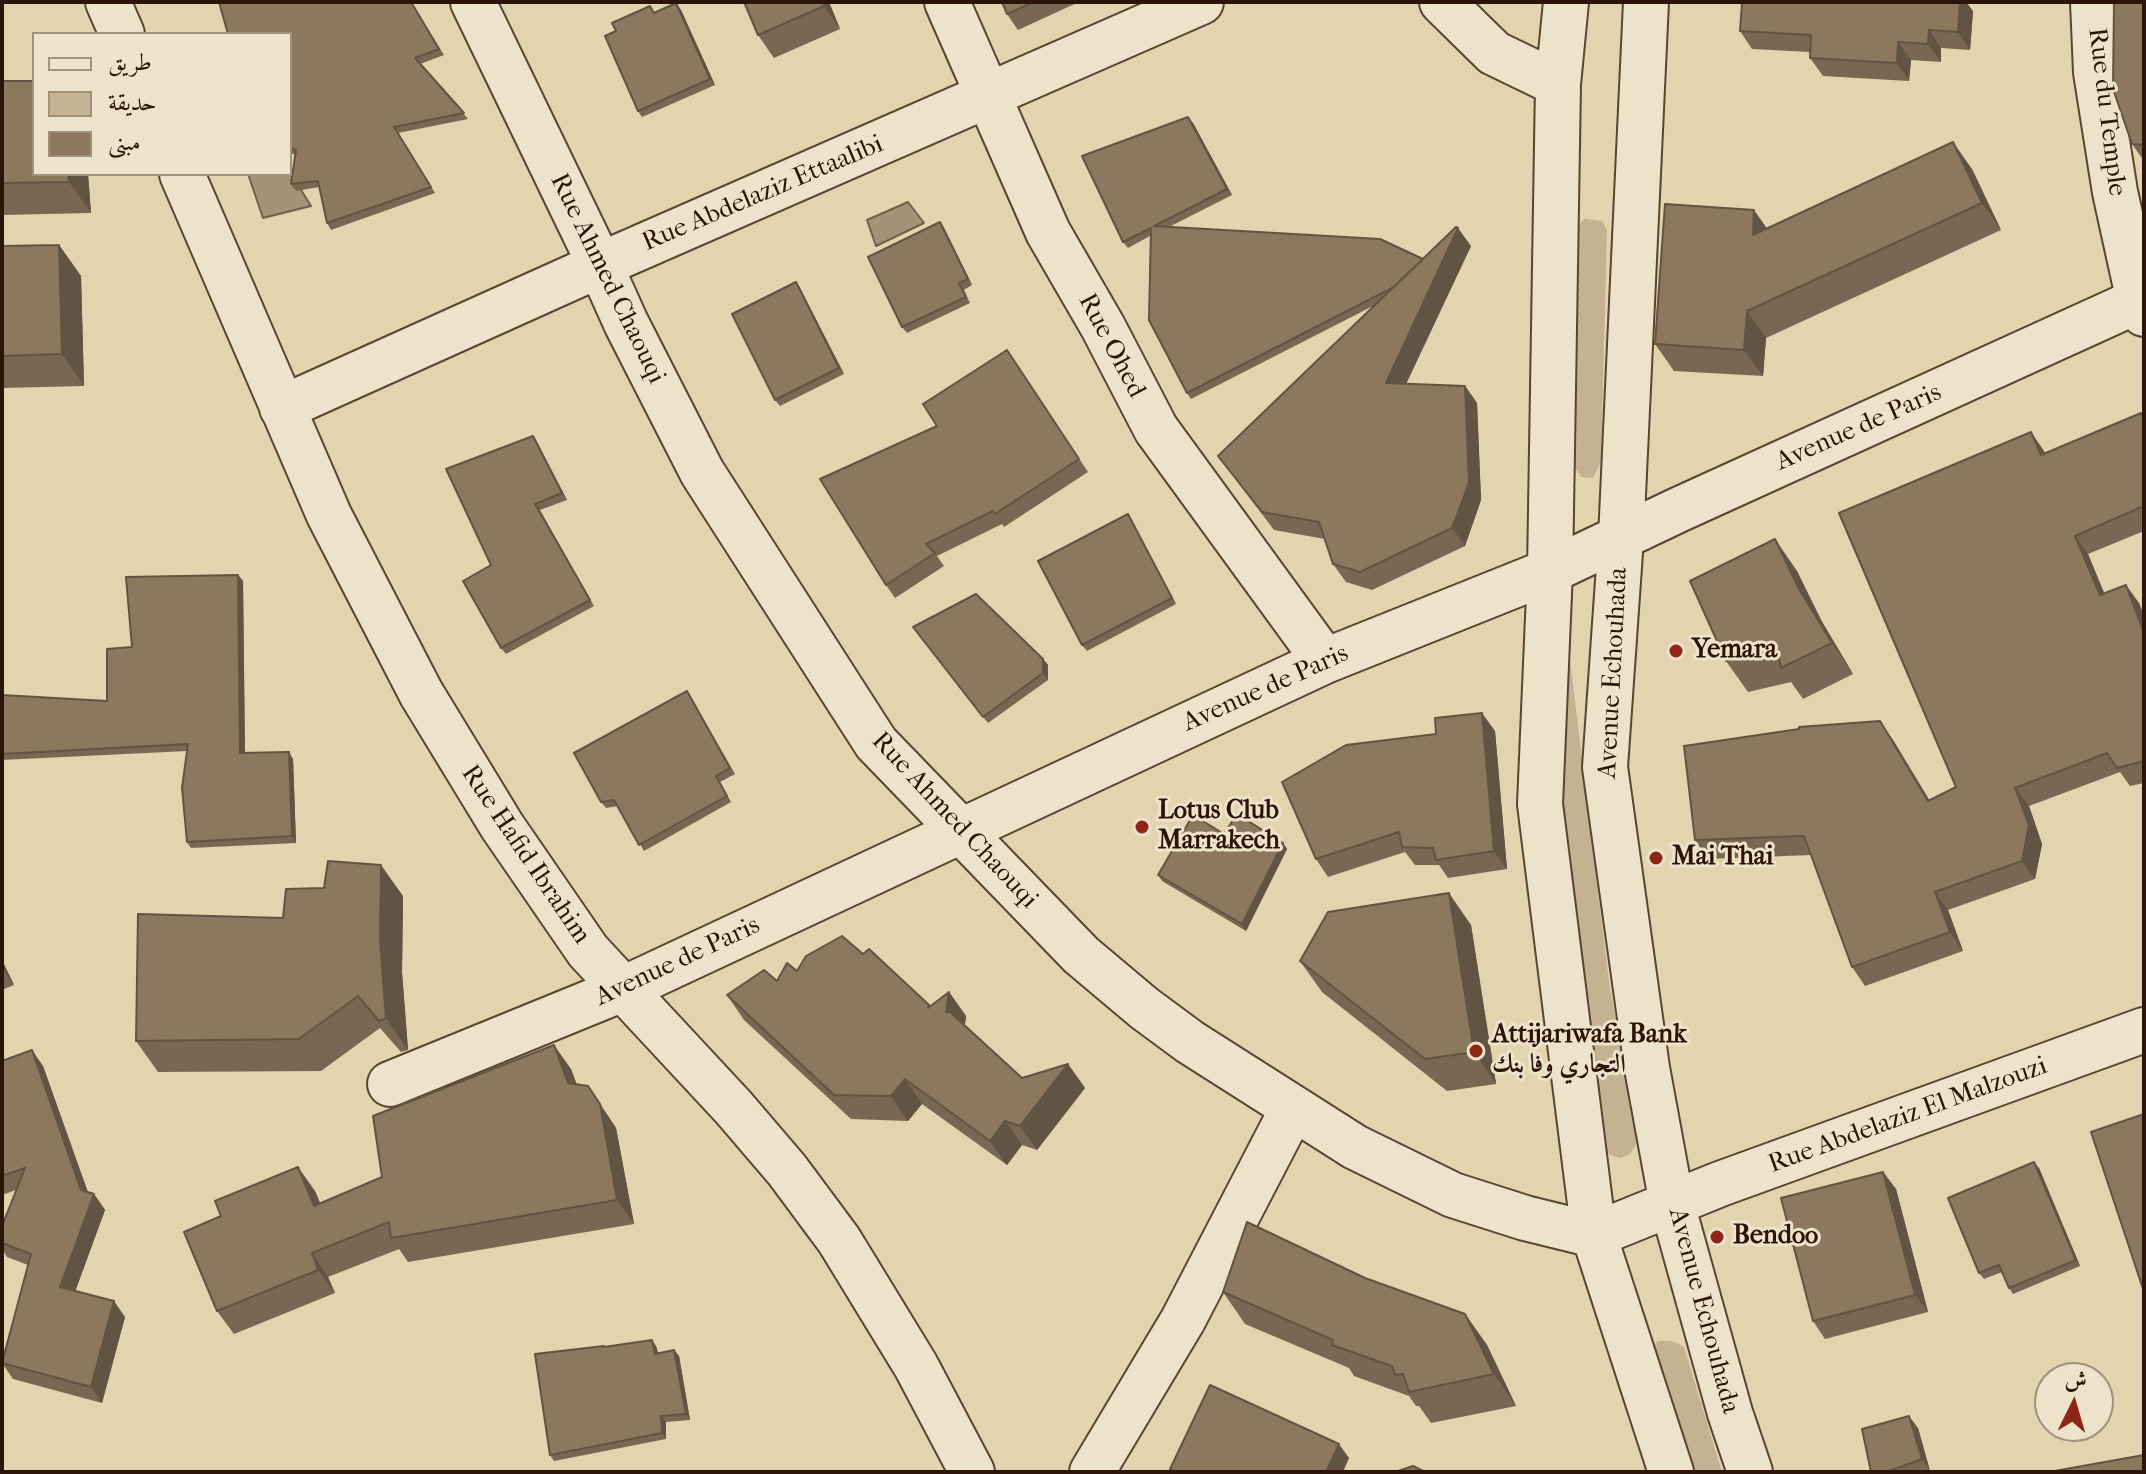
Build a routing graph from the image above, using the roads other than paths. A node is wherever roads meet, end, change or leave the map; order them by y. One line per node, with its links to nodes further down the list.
1 (108, 2): 9 (street)
2 (473, 2): 14 (street, Rue Ahmed Chaouqi)
3 (947, 2): 11 (street, Rue Ohed)
4 (1201, 2): 11 (street, Rue Abdelaziz Ettaalibi)
5 (1442, 2): 10 (street)
6 (1566, 2): 10 (street)
7 (1646, 2): 17 (street, Avenue Echouhada)
8 (2093, 2): 13 (street, Rue du Temple)
9 (121, 32)
10 (1558, 84): 18 (street)
11 (989, 96): 14 (street, Rue Abdelaziz Ettaalibi); 19 (street, Rue Ohed)
12 (183, 176): 16 (street, Rue Hafid Ibrahim)
13 (2129, 193): 15 (street, Rue du Temple)
14 (600, 265): 16 (street, Rue Abdelaziz Ettaalibi); 20 (street, Rue Ahmed Chaouqi)
15 (2142, 304): 17 (street, Avenue de Paris)
16 (282, 408): 21 (street, Rue Hafid Ibrahim)
17 (1621, 538): 18 (street, Avenue de Paris); 25 (street, Avenue Echouhada)
18 (1550, 571): 19 (street, Avenue de Paris); 26 (street)
19 (1325, 661): 20 (street, Avenue de Paris)
20 (959, 831): 21 (street, Avenue de Paris); 24 (street, Rue Ahmed Chaouqi)
21 (623, 989): 23 (street, Avenue de Paris); 27 (street, Rue Hafid Ibrahim)
22 (2144, 1030): 25 (street, Rue Abdelaziz El Malzouzi)
23 (390, 1084)
24 (1293, 1108): 26 (street, Rue Ahmed Chaouqi); 28 (street)
25 (1672, 1204): 26 (street); 30 (street, Avenue Echouhada)
26 (1594, 1235): 29 (street)
27 (972, 1472)
28 (1092, 1472)
29 (1671, 1472)
30 (1750, 1472)

